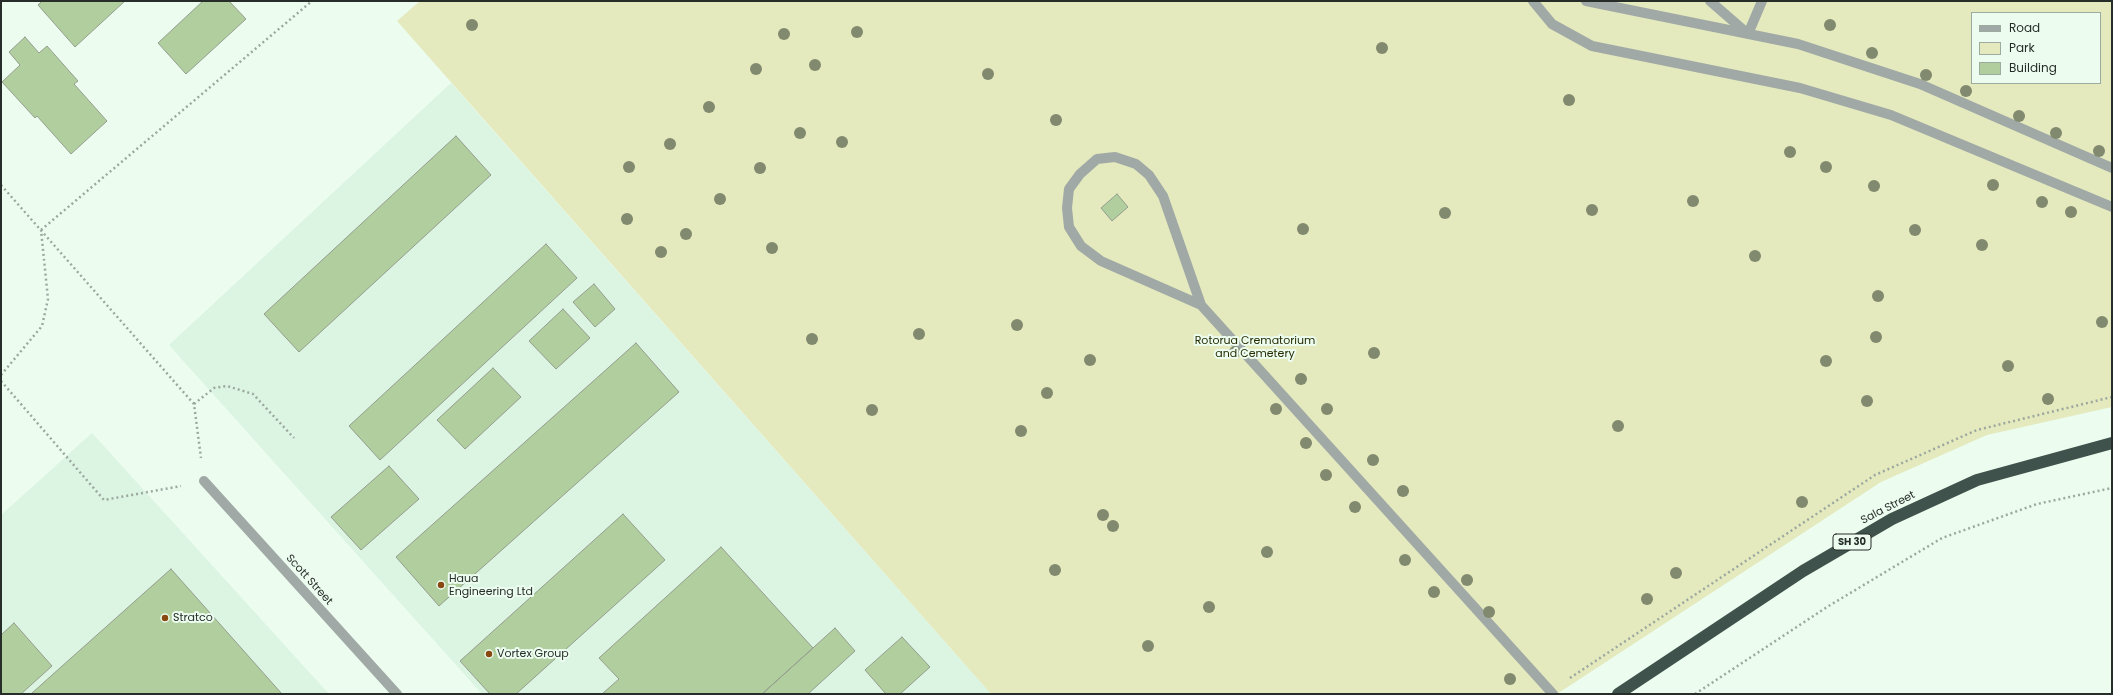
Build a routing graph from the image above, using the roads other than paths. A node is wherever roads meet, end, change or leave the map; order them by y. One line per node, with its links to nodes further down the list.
1 (1533, 1): 7 (street)
2 (1586, 1): 5 (street)
3 (1710, 1): 5 (street)
4 (1762, 1): 5 (street)
5 (1748, 34): 6 (street)
6 (2112, 168)
7 (2112, 207)
8 (1201, 305): 8 (street); 11 (street)
9 (2112, 443): 13 (highway, Sala Street / SH 30)
10 (204, 481): 12 (street, Scott Street)
11 (1552, 693)
12 (397, 694)
13 (1618, 694)

